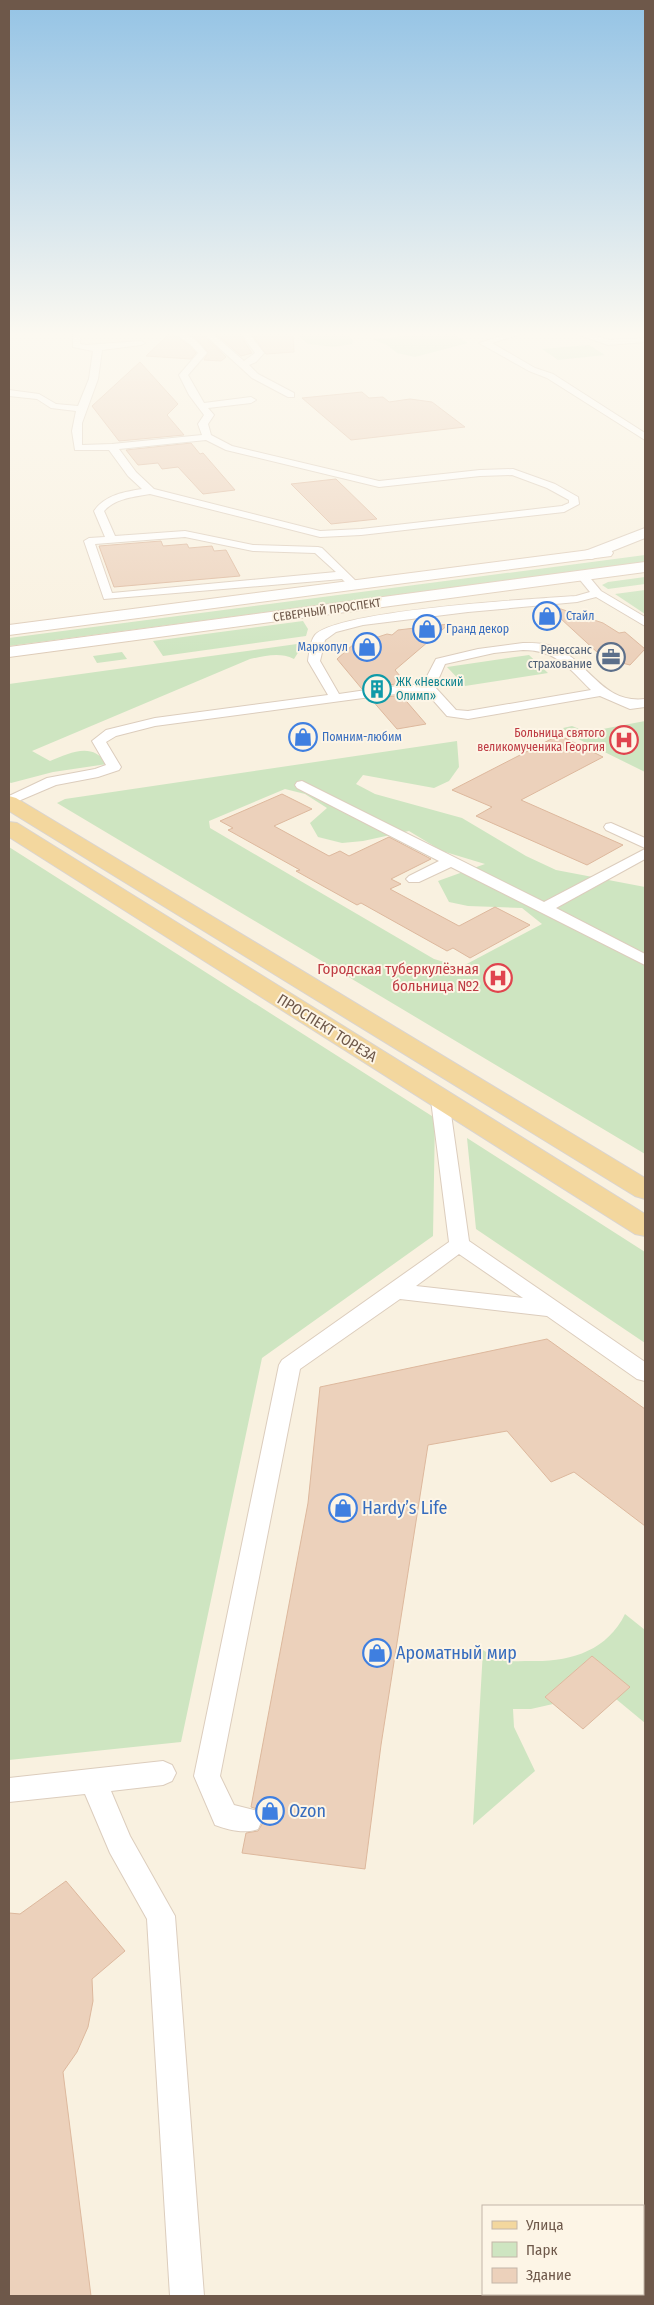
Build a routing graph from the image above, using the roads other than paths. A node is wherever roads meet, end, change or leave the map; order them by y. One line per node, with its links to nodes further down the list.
1 (77, 440): 4 (lane)
2 (183, 440): 4 (lane)
3 (212, 440): 5 (lane)
4 (112, 447): 5 (lane)
5 (150, 491): 7 (lane)
6 (645, 533): 9 (main road)
7 (111, 540): 12 (lane); 12 (lane)
8 (645, 548): 9 (main road, СЕВЕРНЫЙ ПРОСПЕКТ)
9 (586, 556): 12 (main road, СЕВЕРНЫЙ ПРОСПЕКТ)
10 (645, 567): 11 (main road, СЕВЕРНЫЙ ПРОСПЕКТ)
11 (582, 576): 13 (lane); 16 (main road, СЕВЕРНЫЙ ПРОСПЕКТ)
12 (349, 580): 15 (main road, СЕВЕРНЫЙ ПРОСПЕКТ)
13 (597, 593): 14 (lane); 20 (lane)
14 (645, 622)
15 (9, 630)
16 (9, 652)
17 (428, 687): 18 (lane); 19 (lane); 19 (lane)
18 (380, 692): 20 (lane)
19 (601, 692): 21 (lane)
20 (335, 697): 23 (lane)
21 (645, 703)
22 (302, 786): 27 (lane)
23 (9, 802): 32 (main road, ПРОСПЕКТ ТОРЕЗА)
24 (610, 827): 26 (lane)
25 (9, 828): 31 (main road, ПРОСПЕКТ ТОРЕЗА)
26 (644, 853): 29 (lane)
27 (451, 861): 28 (lane); 29 (lane)
28 (414, 879)
29 (544, 908): 30 (lane)
30 (645, 960)
31 (440, 1100): 33 (main road, ПРОСПЕКТ ТОРЕЗА); 34 (lane)
32 (645, 1190)
33 (645, 1227)
34 (459, 1244): 35 (lane); 36 (lane)
35 (396, 1291): 36 (lane); 41 (lane)
36 (553, 1309): 37 (lane)
37 (645, 1373)
38 (164, 1773): 39 (lane)
39 (94, 1782): 40 (lane); 42 (lane)
40 (9, 1790)
41 (248, 1820)
42 (187, 2296)

